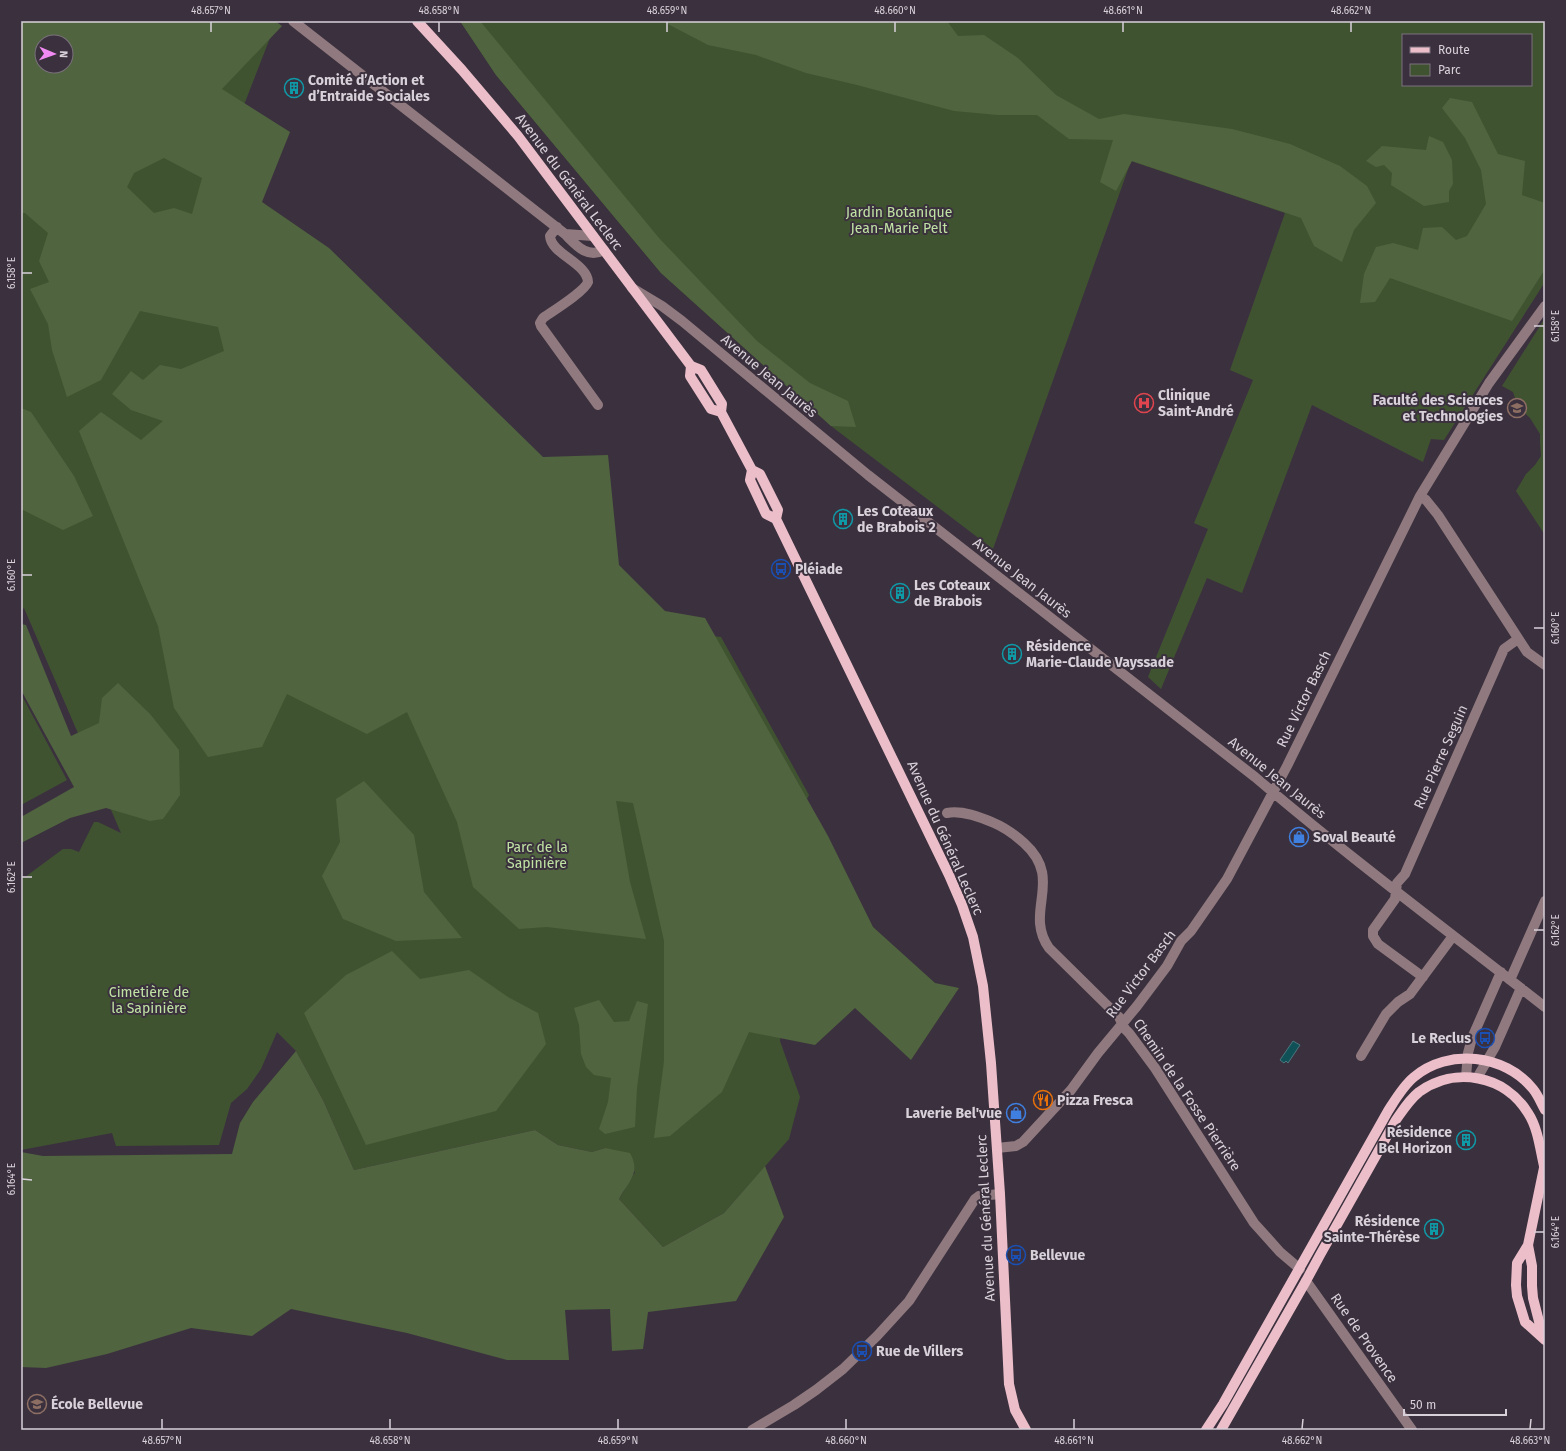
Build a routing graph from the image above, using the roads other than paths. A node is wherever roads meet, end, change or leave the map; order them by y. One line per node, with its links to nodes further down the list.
1 (293, 21): 3 (street)
2 (417, 21): 5 (main road, Avenue du Général Leclerc)
3 (556, 227): 4 (street); 9 (street)
4 (565, 234): 5 (street); 6 (street)
5 (593, 236): 6 (main road, Avenue du Général Leclerc)
6 (604, 250): 7 (main road, Avenue du Général Leclerc)
7 (631, 287): 13 (street, Avenue Jean Jaurès); 30 (main road, Avenue du Général Leclerc)
8 (1545, 306): 10 (street, Rue Victor Basch)
9 (598, 405)
10 (1420, 496): 11 (street); 13 (street, Rue Victor Basch)
11 (1518, 639): 12 (street); 15 (street, Rue Pierre Seguin)
12 (1545, 665)
13 (1273, 792): 15 (street, Avenue Jean Jaurès); 23 (street, Rue Victor Basch)
14 (947, 813): 23 (street, Chemin de la Fosse Pierrière)
15 (1396, 891): 17 (street, Avenue Jean Jaurès); 19 (street)
16 (1545, 901): 20 (street)
17 (1453, 936): 18 (street, Avenue Jean Jaurès); 19 (street)
18 (1500, 972): 20 (street, Avenue Jean Jaurès); 25 (street)
19 (1423, 977): 24 (street)
20 (1510, 980): 21 (street, Avenue Jean Jaurès)
21 (1521, 988): 22 (street, Avenue Jean Jaurès); 26 (street)
22 (1545, 1007)
23 (1122, 1023): 30 (street, Rue Victor Basch); 34 (street, Chemin de la Fosse Pierrière)
24 (1361, 1056)
25 (1468, 1058): 26 (main road); 27 (street); 34 (main road)
26 (1487, 1061): 28 (street); 29 (main road)
27 (1466, 1077): 28 (main road); 35 (main road)
28 (1478, 1078): 31 (main road)
29 (1545, 1110)
30 (997, 1148): 32 (main road, Avenue du Général Leclerc)
31 (1544, 1164): 33 (main road)
32 (1000, 1194): 37 (street); 38 (main road, Avenue du Général Leclerc)
33 (1528, 1245): 36 (main road); 36 (main road)
34 (1300, 1269): 39 (main road)
35 (1306, 1281): 40 (main road); 41 (street, Rue de Provence)
36 (1544, 1339)
37 (752, 1430)
38 (1026, 1430)
39 (1206, 1430)
40 (1220, 1430)
41 (1412, 1430)

